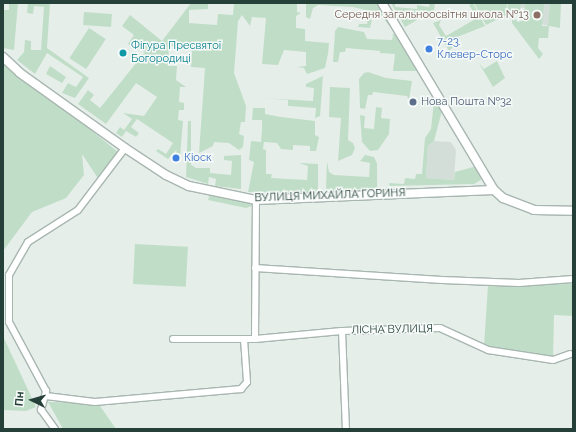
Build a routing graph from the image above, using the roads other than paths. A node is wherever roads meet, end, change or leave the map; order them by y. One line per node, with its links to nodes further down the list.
1 (382, 3): 4 (street)
2 (3, 57): 3 (street, ВУЛИЦЯ МИХАЙЛА ГОРИНЯ)
3 (125, 148): 5 (street, ВУЛИЦЯ МИХАЙЛА ГОРИНЯ); 14 (street)
4 (494, 190): 5 (street, ВУЛИЦЯ МИХАЙЛА ГОРИНЯ); 6 (street)
5 (256, 202): 7 (street)
6 (573, 211)
7 (255, 268): 8 (street); 12 (street)
8 (573, 279)
9 (342, 331): 12 (street, ЛІСНА ВУЛИЦЯ); 13 (street, ЛІСНА ВУЛИЦЯ); 16 (street)
10 (172, 339): 11 (street, ЛІСНА ВУЛИЦЯ)
11 (244, 339): 12 (street, ЛІСНА ВУЛИЦЯ); 14 (street)
12 (255, 339)
13 (570, 354)
14 (47, 396): 15 (street)
15 (55, 429)
16 (346, 429)

